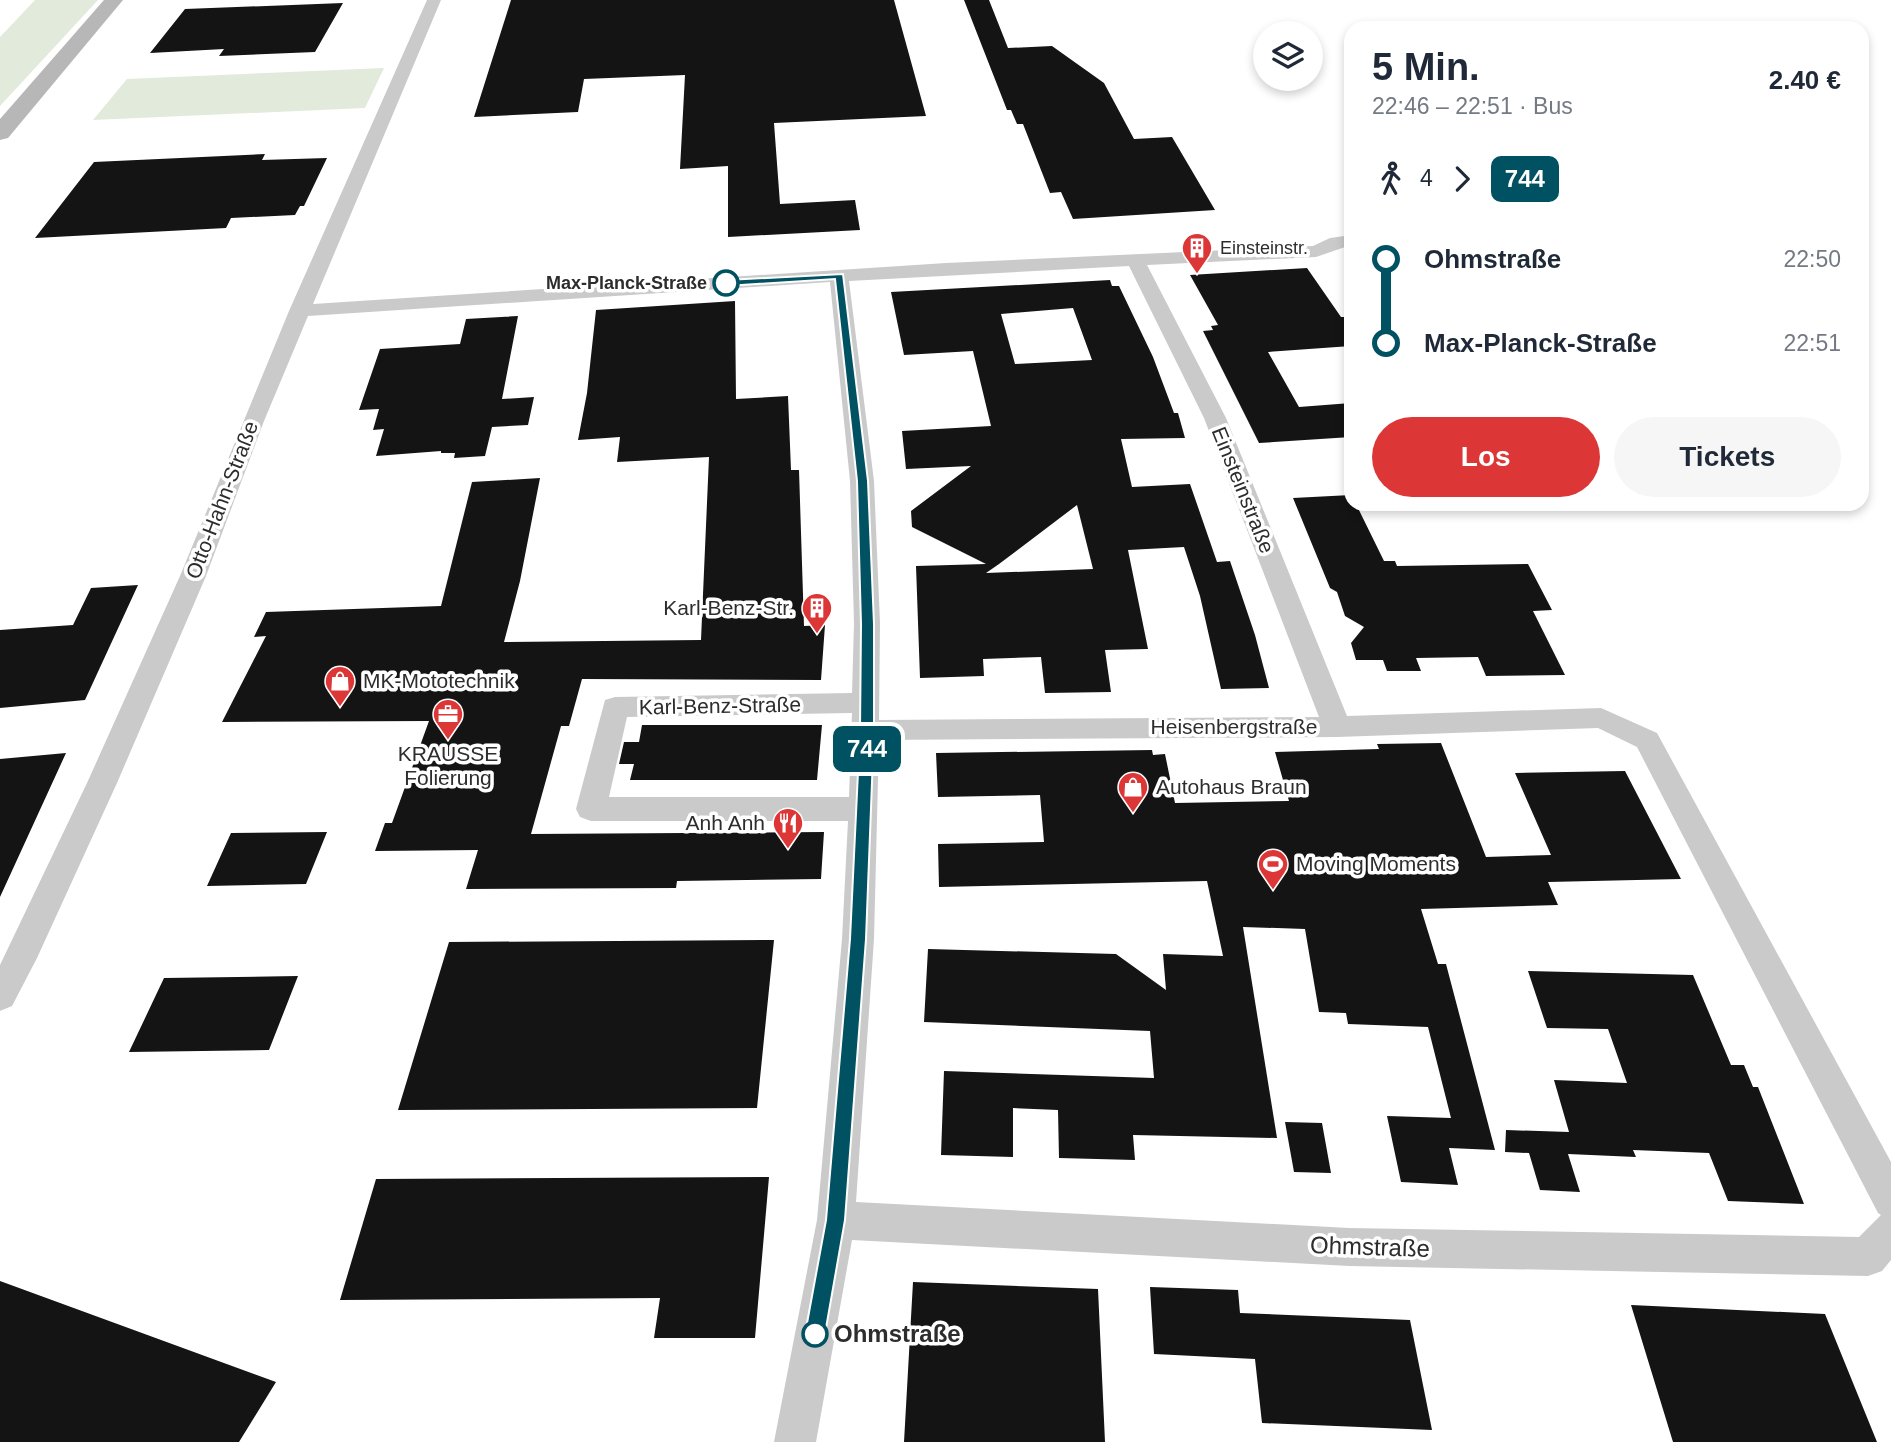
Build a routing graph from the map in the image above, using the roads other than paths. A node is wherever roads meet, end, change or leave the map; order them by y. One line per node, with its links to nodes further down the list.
1 (114, 0): 3 (main road)
2 (434, 0): 7 (street, Otto-Hahn-Straße)
3 (0, 133)
4 (1344, 241): 5 (street)
5 (1135, 260): 6 (street); 9 (street, Einsteinstraße)
6 (839, 276): 7 (street); 8 (street)
7 (299, 311): 11 (street, Otto-Hahn-Straße)
8 (867, 717): 9 (street, Heisenbergstraße); 10 (street); 10 (street, Karl-Benz-Straße)
9 (1337, 727): 12 (street, Heisenbergstraße)
10 (864, 809): 13 (street)
11 (0, 996)
12 (1891, 1200)
13 (836, 1220): 14 (street, Ohmstraße); 15 (street)
14 (1891, 1230)
15 (795, 1442)

